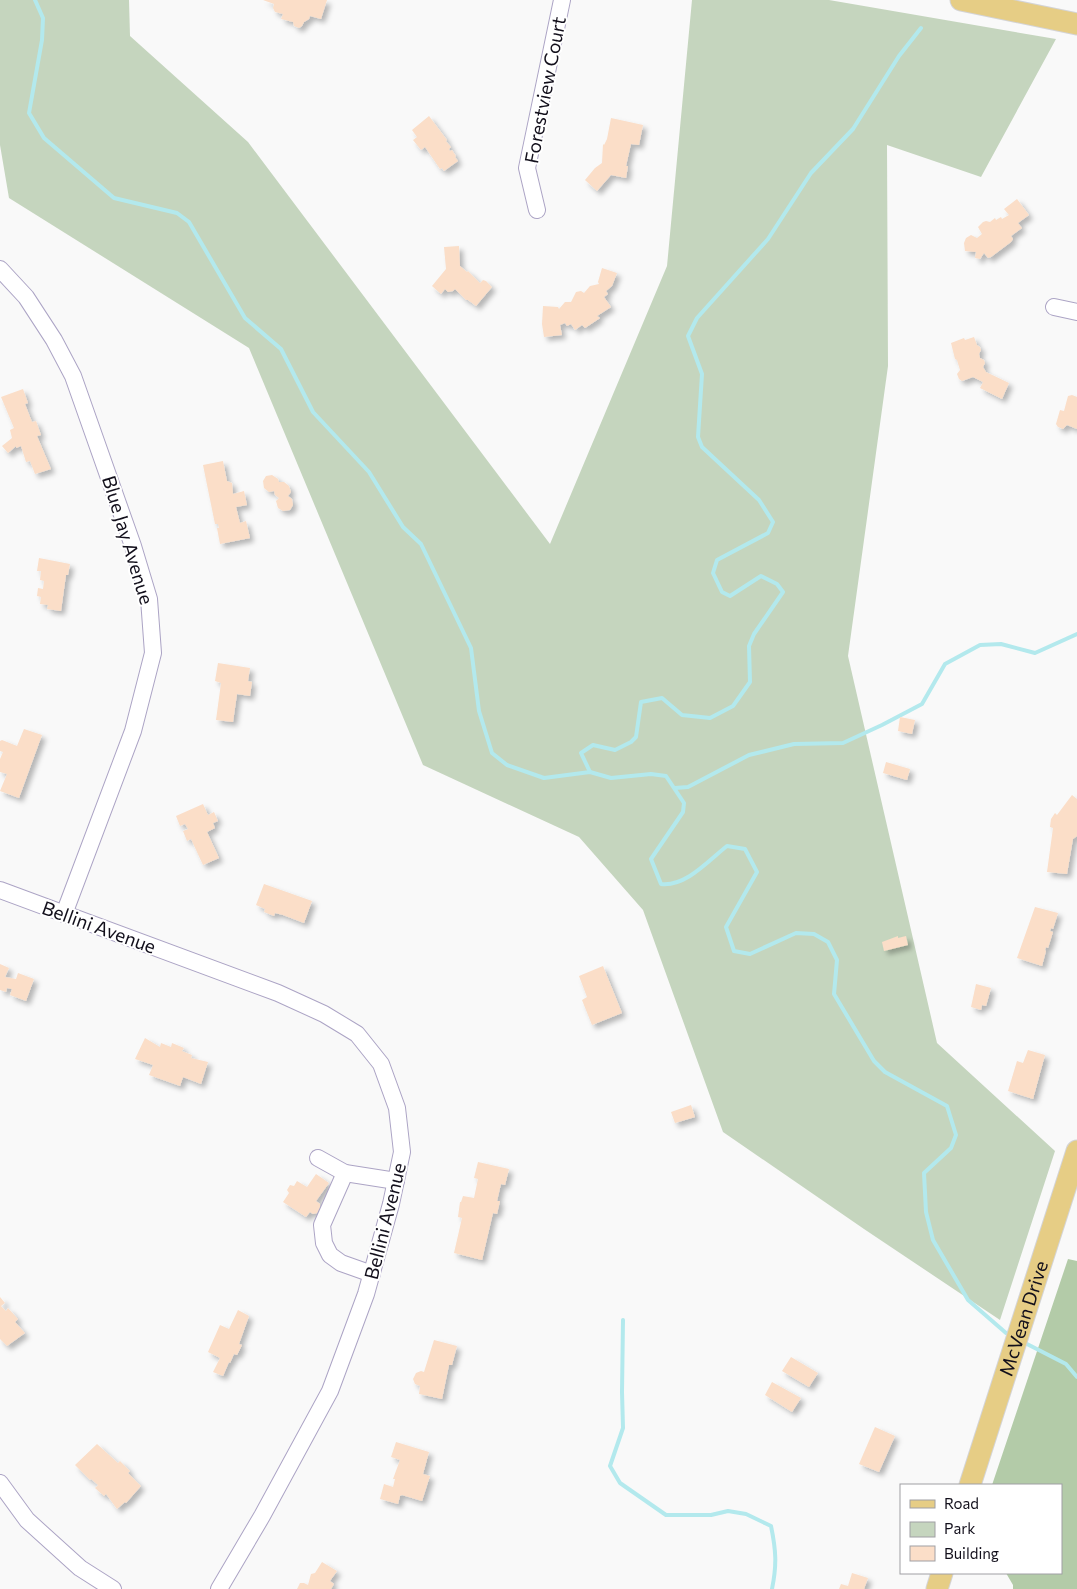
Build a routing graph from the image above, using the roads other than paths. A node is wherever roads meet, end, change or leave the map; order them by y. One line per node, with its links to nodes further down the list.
1 (562, 0): 4 (street, Forestview Court)
2 (961, 0): 3 (main road)
3 (1077, 24)
4 (537, 210)
5 (0, 269): 9 (street, Blue Jay Avenue)
6 (1054, 307): 7 (street)
7 (1077, 312)
8 (0, 890): 9 (street, Bellini Avenue)
9 (64, 914): 13 (street, Bellini Avenue)
10 (1077, 1150): 16 (main road, McVean Drive)
11 (318, 1158): 12 (street)
12 (345, 1173): 13 (street); 14 (street)
13 (396, 1181): 14 (street, Bellini Avenue)
14 (372, 1274): 19 (street, Bellini Avenue)
15 (0, 1483): 18 (street)
16 (970, 1484)
17 (942, 1574): 20 (main road)
18 (113, 1589)
19 (219, 1589)
20 (937, 1589)

